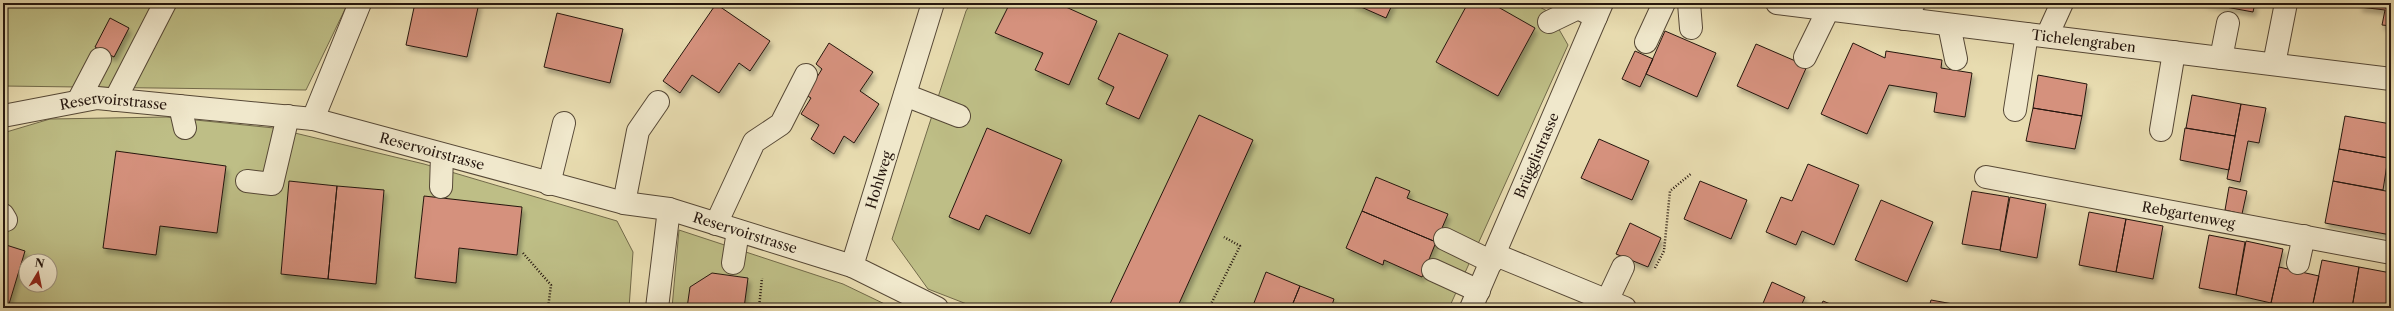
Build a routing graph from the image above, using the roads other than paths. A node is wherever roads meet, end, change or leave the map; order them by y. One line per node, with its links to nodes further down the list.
1 (165, 3): 27 (street)
2 (360, 3): 35 (street)
3 (933, 3): 26 (street, Hohlweg)
4 (1664, 3): 17 (street)
5 (1689, 3): 15 (street)
6 (1777, 3): 10 (street, Tichelengraben)
7 (2062, 3): 16 (street)
8 (2286, 3): 23 (street)
9 (1586, 8): 12 (street); 51 (street, Brügglistrasse)
10 (1828, 10): 11 (street, Tichelengraben); 19 (street)
11 (1909, 11): 14 (street, Tichelengraben)
12 (1549, 22)
13 (2228, 22): 20 (street)
14 (1949, 25): 16 (street, Tichelengraben); 22 (street)
15 (1691, 28)
16 (2037, 35): 18 (street, Tichelengraben); 31 (street)
17 (1646, 42)
18 (2174, 52): 20 (street, Tichelengraben); 38 (street)
19 (1805, 57)
20 (2221, 58): 23 (street, Tichelengraben)
21 (100, 59): 28 (street)
22 (1956, 59)
23 (2274, 64): 25 (street, Tichelengraben)
24 (806, 75): 46 (street)
25 (2391, 79)
26 (905, 95): 34 (street); 54 (street, Hohlweg)
27 (115, 100): 28 (street, Reservoirstrasse); 30 (street, Reservoirstrasse)
28 (78, 101): 32 (street, Reservoirstrasse)
29 (658, 102): 44 (street)
30 (180, 106): 33 (street, Reservoirstrasse); 37 (street)
31 (2015, 110)
32 (3, 116)
33 (288, 116): 35 (street, Reservoirstrasse); 41 (street)
34 (959, 116)
35 (313, 119): 39 (street, Reservoirstrasse)
36 (564, 123): 42 (street)
37 (185, 128)
38 (2161, 130)
39 (442, 155): 42 (street, Reservoirstrasse); 43 (street)
40 (1986, 177): 48 (street, Rebgartenweg)
41 (247, 181)
42 (549, 184): 44 (street, Reservoirstrasse)
43 (441, 187)
44 (624, 203): 45 (street, Reservoirstrasse)
45 (669, 209): 46 (street, Reservoirstrasse); 59 (street)
46 (716, 224): 47 (street, Reservoirstrasse)
47 (738, 231): 52 (street); 54 (street, Reservoirstrasse)
48 (2304, 236): 50 (street, Rebgartenweg); 53 (street)
49 (1445, 239): 51 (street)
50 (2391, 253)
51 (1494, 258): 57 (street, Brügglistrasse); 58 (street)
52 (732, 263)
53 (2298, 263)
54 (852, 266): 60 (street)
55 (1623, 267): 58 (street)
56 (1433, 270): 57 (street)
57 (1475, 300)
58 (1616, 304)
59 (658, 308)
60 (937, 308)

